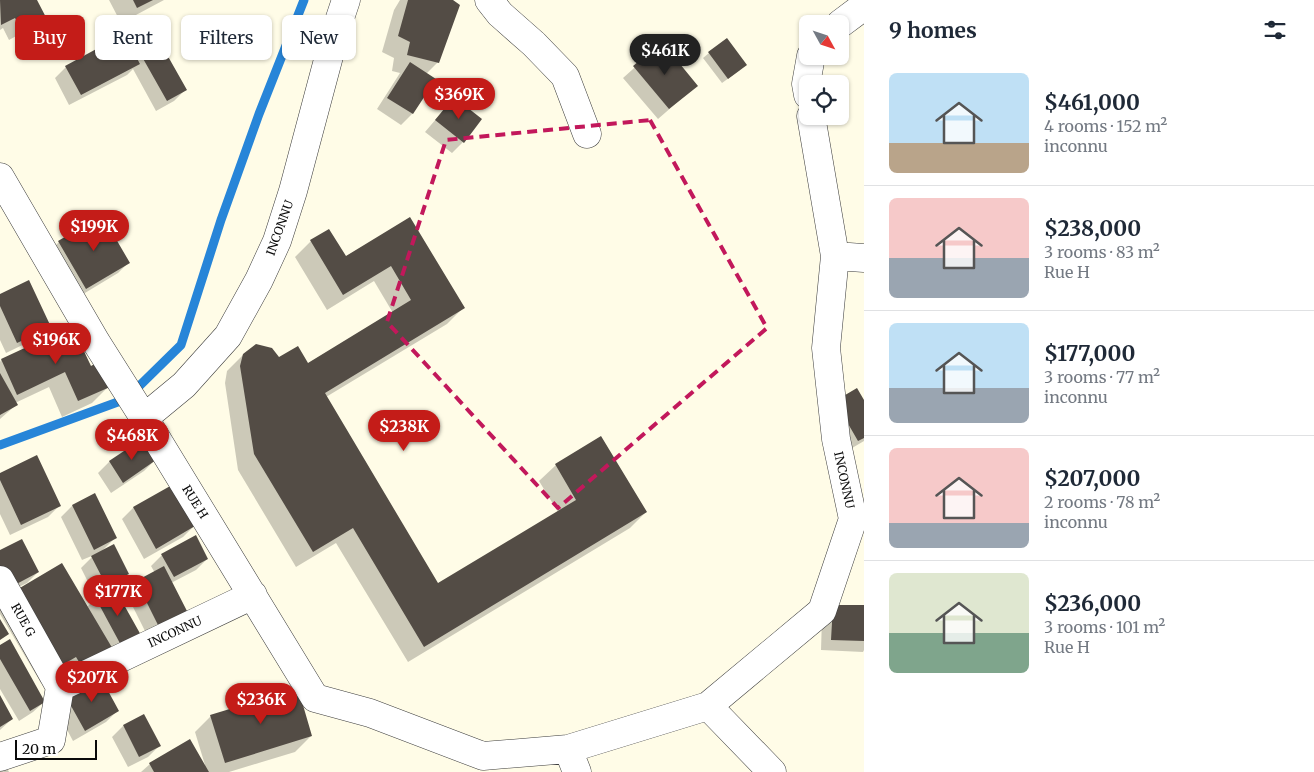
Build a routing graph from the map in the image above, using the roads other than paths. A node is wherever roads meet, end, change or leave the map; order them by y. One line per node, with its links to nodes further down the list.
1 (346, 0): 10 (street, INCONNU)
2 (489, 0): 6 (street)
3 (864, 6): 4 (street)
4 (849, 17)
5 (813, 125): 8 (street, INCONNU)
6 (587, 134)
7 (0, 177): 10 (street, RUE H)
8 (835, 256): 9 (street); 15 (street, INCONNU)
9 (864, 258)
10 (144, 418): 12 (street, RUE H)
11 (0, 580): 13 (street, RUE G)
12 (253, 595): 13 (street, INCONNU); 14 (street, RUE H)
13 (60, 687): 16 (street)
14 (315, 698): 17 (street, INCONNU)
15 (708, 706): 17 (street, INCONNU); 18 (street)
16 (0, 757)
17 (572, 760)
18 (772, 772)

